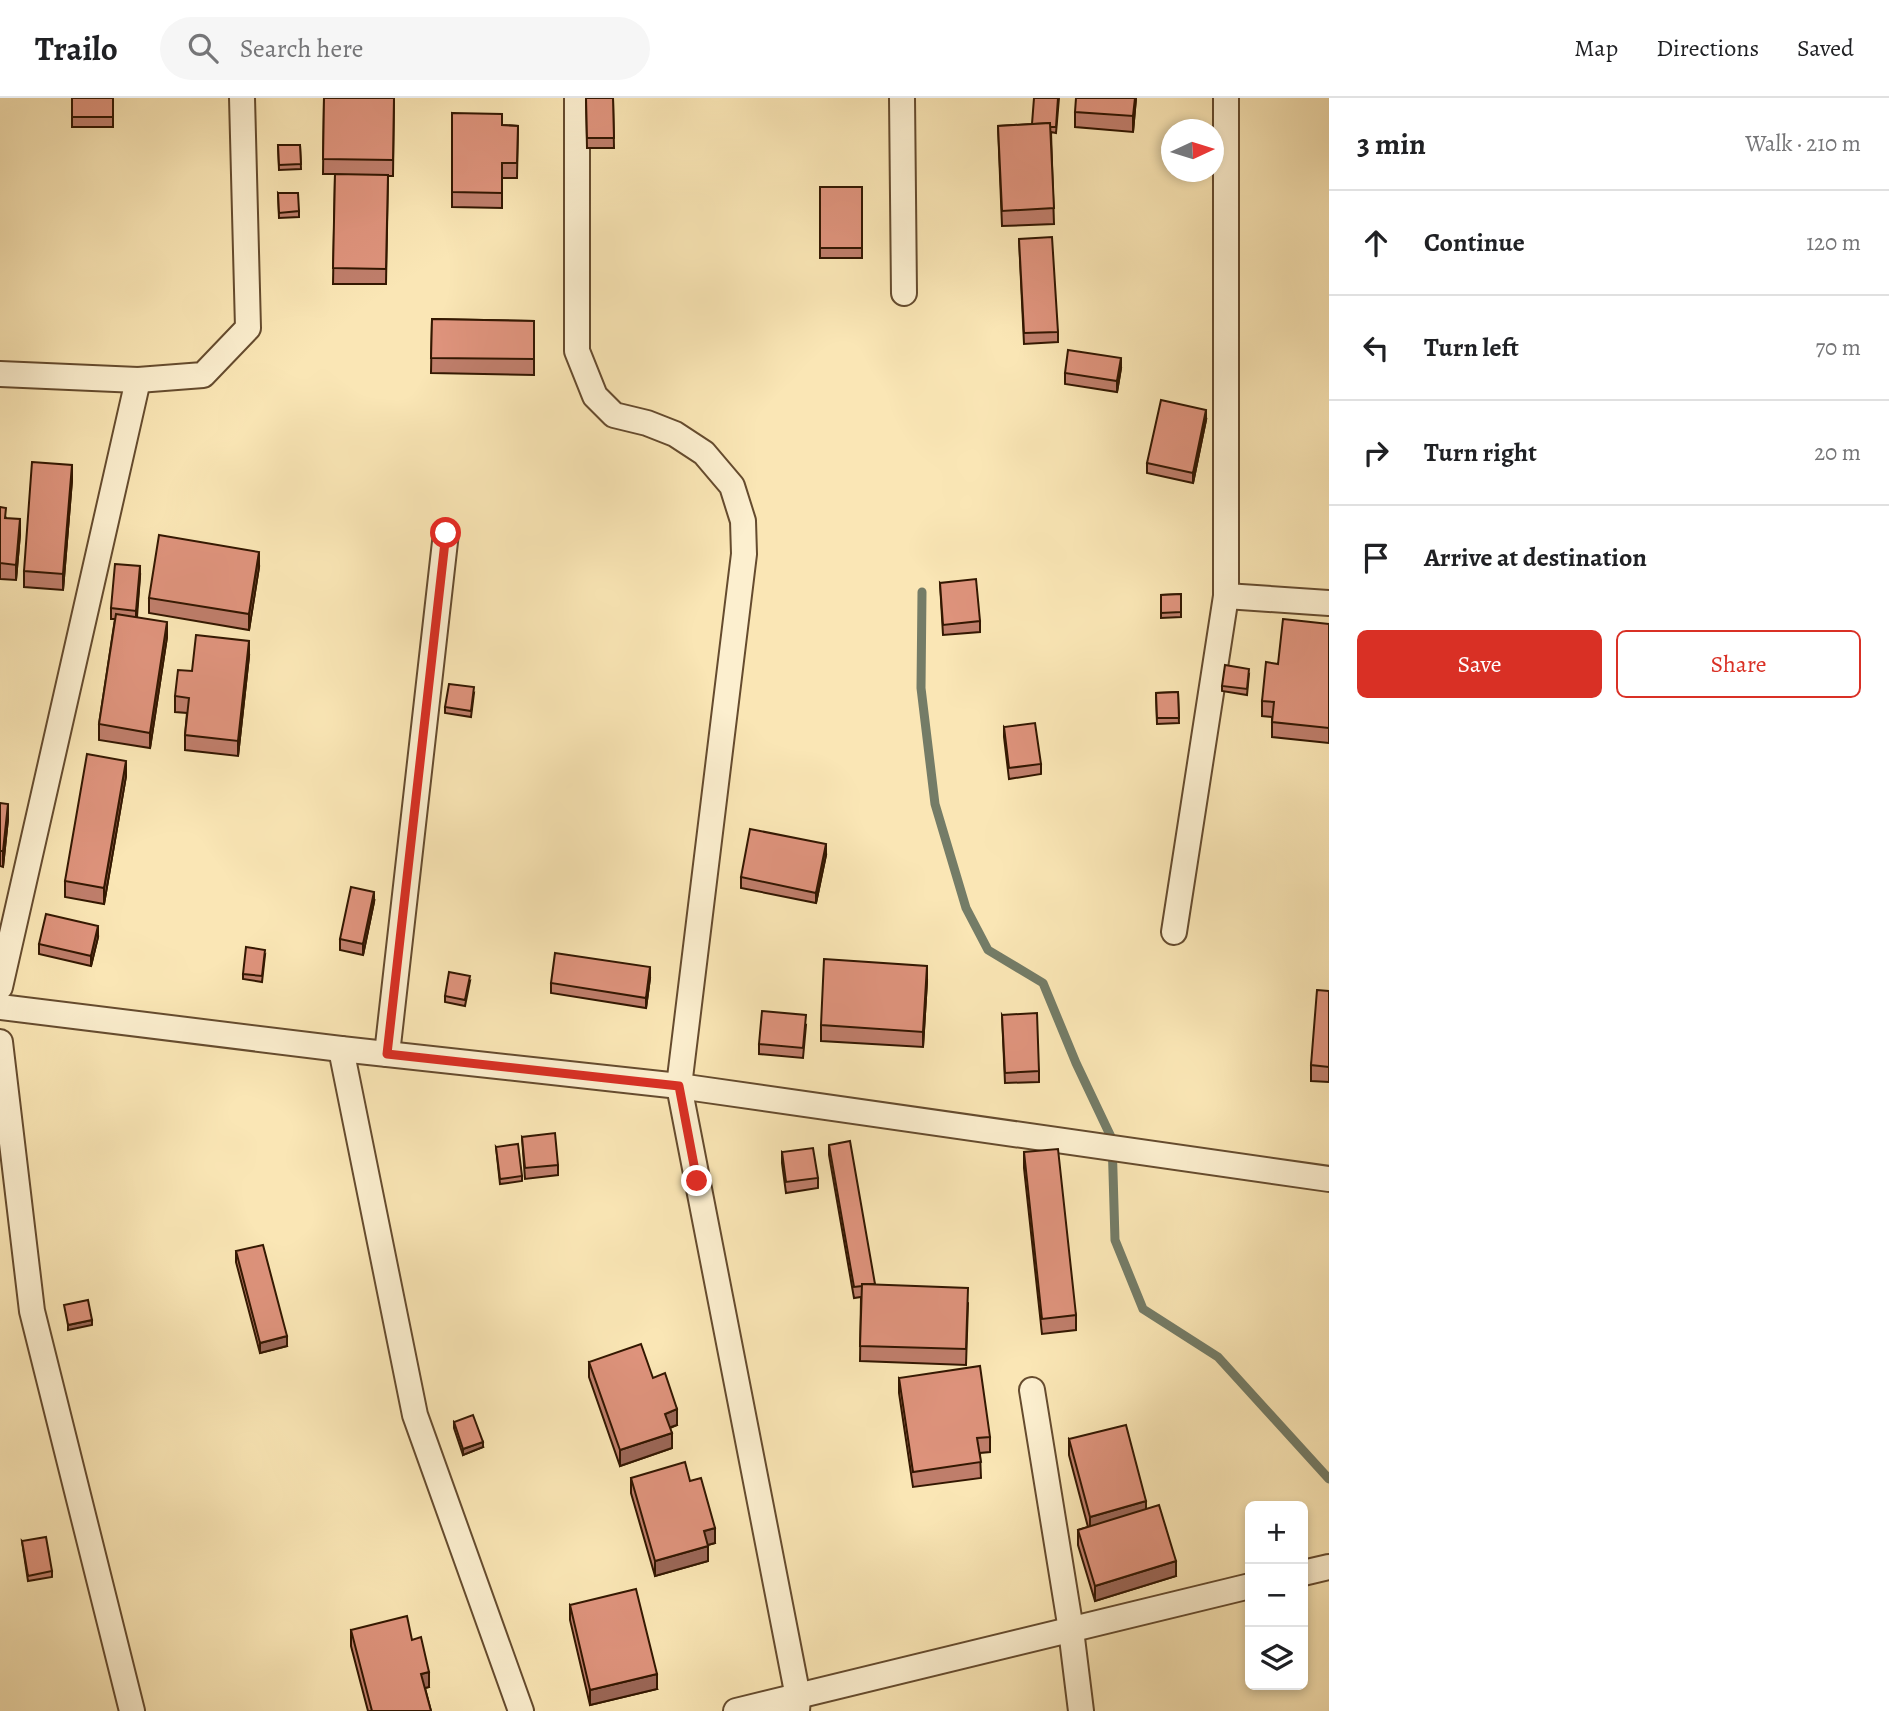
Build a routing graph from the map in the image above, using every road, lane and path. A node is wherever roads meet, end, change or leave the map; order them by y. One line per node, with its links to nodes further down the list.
1 (242, 98): 7 (street)
2 (577, 98): 17 (street)
3 (902, 98): 5 (street)
4 (1226, 98): 9 (street)
5 (904, 293)
6 (0, 374): 7 (street)
7 (138, 380): 12 (street)
8 (446, 533): 16 (street)
9 (1226, 596): 10 (street); 11 (street)
10 (1329, 603)
11 (1174, 932)
12 (0, 987)
13 (0, 1006): 15 (street)
14 (0, 1042): 25 (street)
15 (341, 1049): 16 (street); 26 (street)
16 (387, 1054): 17 (street)
17 (679, 1086): 18 (street); 24 (street)
18 (1329, 1179)
19 (1032, 1390): 23 (street)
20 (1329, 1567): 21 (street)
21 (1308, 1572)
22 (1245, 1587): 23 (street)
23 (1071, 1630): 24 (street); 28 (street)
24 (798, 1704): 27 (street)
25 (132, 1711)
26 (521, 1711)
27 (736, 1711)
28 (1081, 1711)

